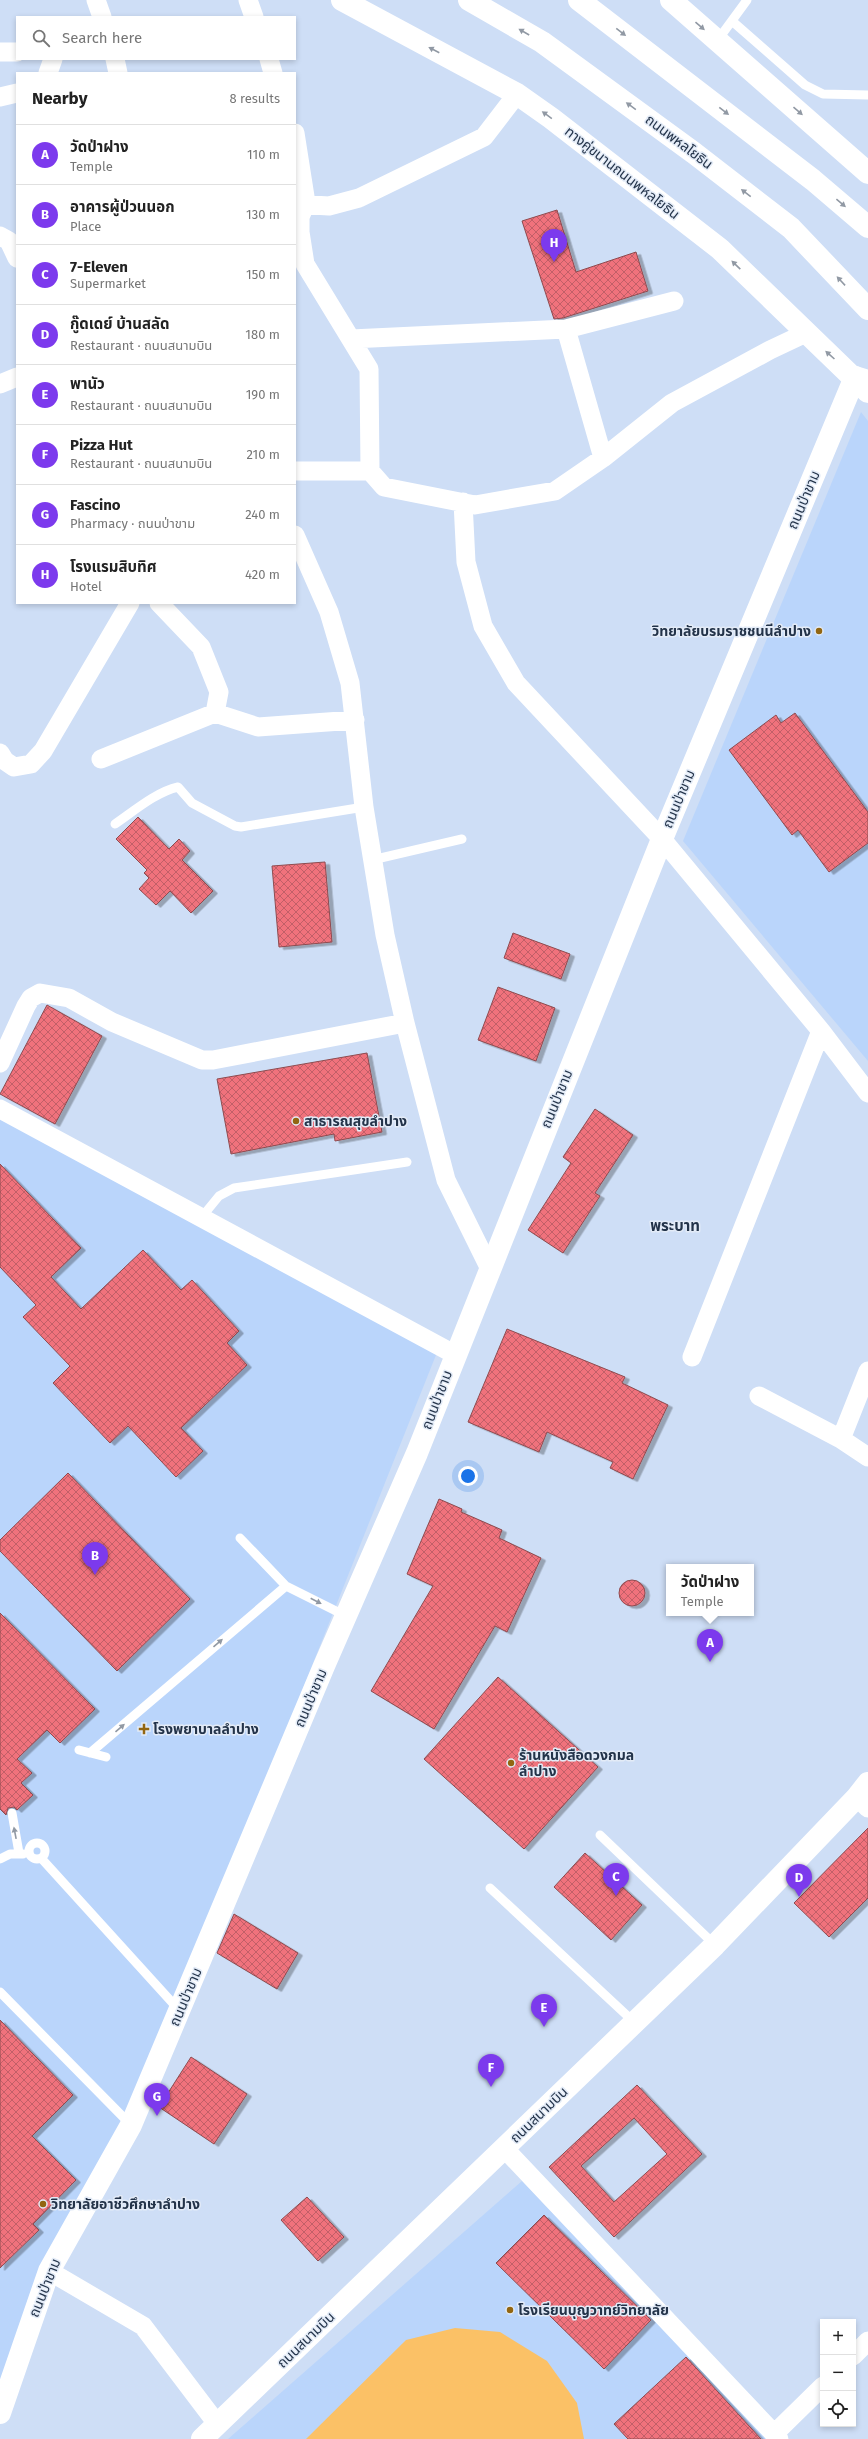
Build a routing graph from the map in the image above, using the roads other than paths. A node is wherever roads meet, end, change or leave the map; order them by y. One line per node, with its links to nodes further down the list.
1 (248, 0): 7 (street)
2 (342, 0): 19 (main road, ทางคู่ขนานถนนพหลโยธิน, one-way to 2)
3 (469, 0): 29 (main road, ถนนพหลโยธิน, one-way to 3)
4 (579, 0): 25 (main road, one-way to 25)
5 (671, 0): 9 (main road, one-way to 9)
6 (747, 0): 8 (lane)
7 (254, 16)
8 (732, 21): 9 (lane); 20 (lane)
9 (718, 41): 23 (main road, one-way to 23)
10 (0, 52): 11 (street)
11 (16, 52)
12 (53, 60): 15 (street)
13 (115, 60): 16 (street)
14 (268, 60): 17 (street)
15 (48, 72)
16 (118, 72)
17 (273, 72)
18 (16, 93): 21 (street)
19 (517, 94): 24 (street); 31 (main road, ทางคู่ขนานถนนพหลโยธิน, one-way to 19)
20 (868, 95)
21 (0, 97)
22 (296, 145): 24 (street)
23 (868, 173)
24 (301, 203): 32 (street)
25 (868, 227)
26 (0, 236): 27 (street)
27 (16, 256)
28 (674, 301): 30 (street)
29 (868, 309)
30 (566, 329): 32 (street); 36 (street)
31 (806, 333): 35 (main road, ทางคู่ขนานถนนพหลโยธิน, one-way to 31); 36 (street)
32 (351, 339): 38 (street)
33 (16, 378): 34 (street)
34 (0, 384)
35 (864, 384): 50 (main road, ถนนป่าขาม)
36 (603, 458): 39 (street)
37 (296, 471): 38 (street)
38 (370, 472): 39 (street)
39 (463, 502): 50 (street)
40 (296, 537): 44 (street)
41 (129, 604): 45 (street)
42 (160, 604): 43 (street)
43 (216, 713): 44 (street); 46 (street)
44 (355, 720): 47 (street)
45 (0, 753)
46 (100, 759)
47 (364, 807): 48 (lane); 51 (street)
48 (115, 824)
49 (462, 839): 51 (lane)
50 (662, 839): 53 (street); 59 (main road, ถนนป่าขาม)
51 (372, 860): 52 (street)
52 (405, 1023): 54 (street); 59 (street)
53 (821, 1031): 55 (street); 61 (street)
54 (0, 1063)
55 (868, 1093)
56 (0, 1109): 58 (street)
57 (407, 1162): 58 (lane)
58 (201, 1218): 60 (street)
59 (489, 1268): 60 (main road, ถนนป่าขาม)
60 (454, 1354): 68 (main road, ถนนป่าขาม)
61 (692, 1357)
62 (868, 1371): 64 (street)
63 (759, 1396): 64 (street)
64 (841, 1439): 65 (street)
65 (868, 1457)
66 (240, 1538): 67 (lane)
67 (286, 1586): 68 (lane, one-way to 68); 70 (lane, one-way to 67)
68 (346, 1616): 82 (main road, ถนนป่าขาม)
69 (79, 1750): 70 (lane)
70 (90, 1753): 71 (lane)
71 (106, 1757)
72 (864, 1796): 80 (main road, ถนนสนามบิน)
73 (12, 1813): 75 (lane, one-way to 73)
74 (600, 1834): 80 (lane)
75 (19, 1853): 76 (lane); 78 (lane)
76 (30, 1856): 77 (lane); 77 (lane)
77 (41, 1858): 82 (lane)
78 (0, 1859)
79 (490, 1888): 83 (lane)
80 (714, 1945): 83 (main road, ถนนสนามบิน)
81 (0, 1992): 84 (lane)
82 (180, 2011): 84 (main road, ถนนป่าขาม)
83 (634, 2022): 85 (main road, ถนนสนามบิน)
84 (131, 2125): 86 (main road, ถนนป่าขาม)
85 (504, 2148): 91 (main road, ถนนสนามบิน); 92 (street)
86 (49, 2271): 90 (main road, ถนนป่าขาม); 91 (street)
87 (868, 2341): 88 (street)
88 (854, 2355)
89 (820, 2389): 92 (street)
90 (0, 2413)
91 (210, 2432)
92 (776, 2437)

